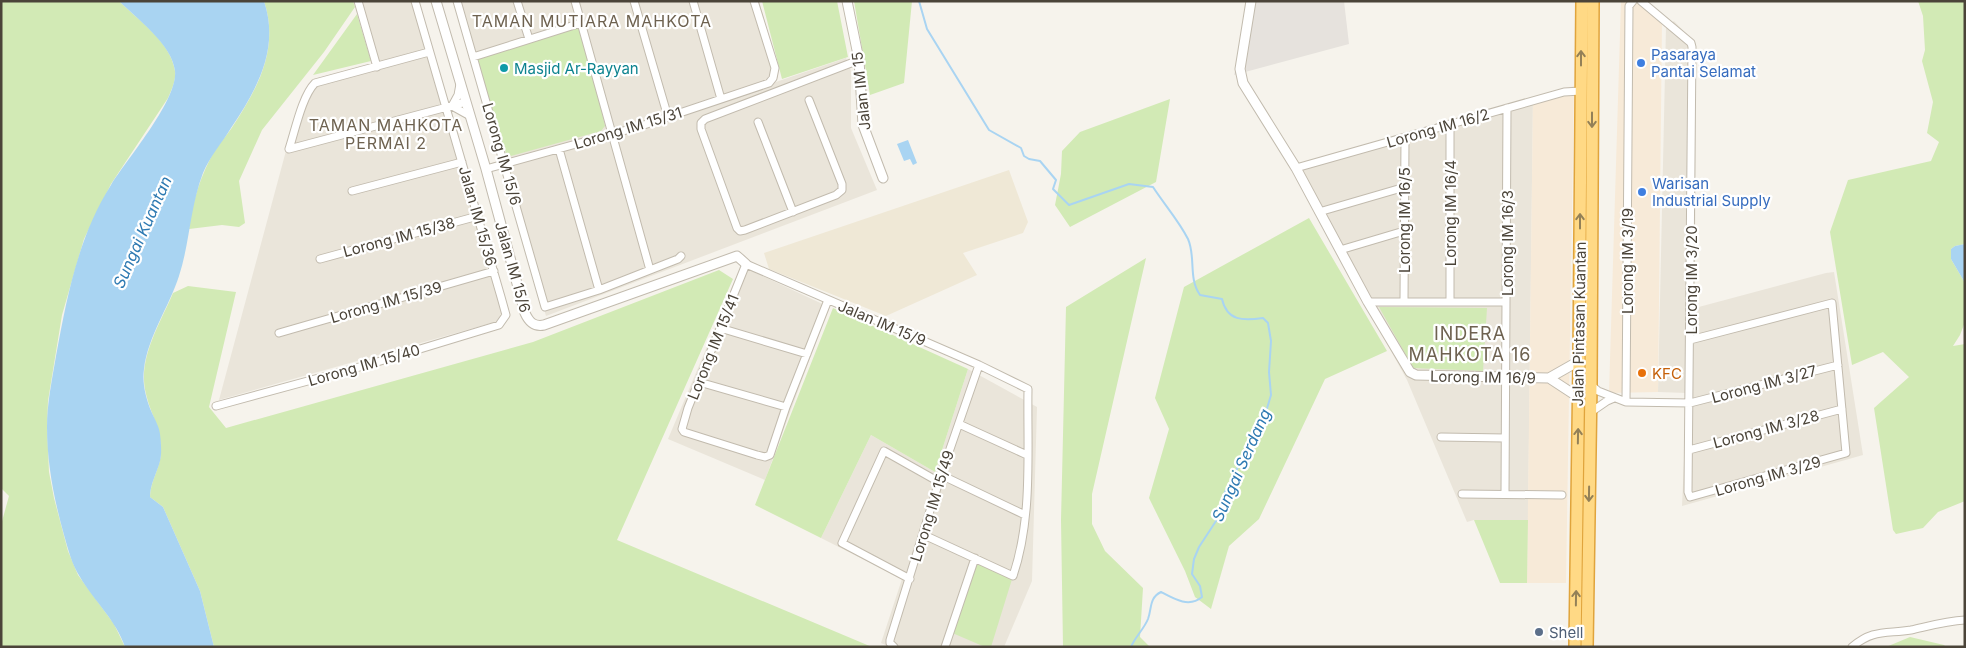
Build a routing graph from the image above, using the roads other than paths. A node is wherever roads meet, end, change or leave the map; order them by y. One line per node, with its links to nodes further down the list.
1 (358, 1): 21 (street)
2 (414, 1): 18 (street, Jalan IM 15/36)
3 (436, 1): 22 (street, Jalan IM 15/6)
4 (457, 1): 19 (street, Lorong IM 15/6)
5 (517, 1): 17 (street)
6 (575, 1): 16 (street)
7 (634, 1): 30 (street)
8 (693, 1): 24 (street)
9 (754, 1): 24 (street, Lorong IM 15/31)
10 (848, 1): 20 (street, Jalan IM 15)
11 (1251, 1): 38 (street)
12 (1582, 1): 23 (highway, Jalan Pintasan Kuantan, one-way to 12)
13 (1633, 1): 74 (street, Lorong IM 3/19)
14 (1641, 1): 63 (street, Lorong IM 3/20)
15 (1594, 4): 71 (highway, Jalan Pintasan Kuantan, one-way to 71)
16 (581, 23): 17 (street); 33 (street)
17 (529, 39): 19 (street)
18 (430, 52): 21 (street); 27 (street, Jalan IM 15/36)
19 (473, 56): 37 (street, Lorong IM 15/6)
20 (859, 60): 40 (street, Jalan IM 15); 43 (street)
21 (377, 67): 27 (street)
22 (460, 84): 26 (street, Jalan IM 15/6); 27 (street)
23 (1581, 91): 28 (street, Lorong IM 16/2); 65 (highway, Jalan Pintasan Kuantan, one-way to 23)
24 (722, 99): 30 (street, Lorong IM 15/31)
25 (809, 100): 43 (street)
26 (466, 102): 27 (street); 29 (street, Jalan IM 15/6)
27 (449, 106): 29 (street); 36 (street, Jalan IM 15/36)
28 (1507, 108): 32 (street, Lorong IM 16/2); 59 (street, Lorong IM 16/3)
29 (470, 116): 39 (street, Jalan IM 15/6)
30 (668, 117): 33 (street, Lorong IM 15/31)
31 (758, 122): 43 (street)
32 (1450, 124): 34 (street, Lorong IM 16/2); 58 (street, Lorong IM 16/4)
33 (612, 134): 35 (street, Lorong IM 15/31); 52 (street)
34 (1404, 137): 38 (street, Lorong IM 16/2); 41 (street, Lorong IM 16/5)
35 (559, 149): 37 (street, Lorong IM 15/31); 54 (street)
36 (462, 162): 42 (street); 45 (street, Jalan IM 15/36)
37 (505, 164): 39 (street, Lorong IM 15/31); 54 (street, Lorong IM 15/6)
38 (1296, 168): 44 (street)
39 (486, 169): 49 (street, Jalan IM 15/6)
40 (883, 178)
41 (1404, 187): 44 (street); 46 (street, Lorong IM 16/5)
42 (352, 191)
43 (794, 212)
44 (1319, 212): 47 (street)
45 (478, 216): 50 (street, Lorong IM 15/38); 53 (street, Jalan IM 15/36)
46 (1404, 231): 47 (street); 57 (street, Lorong IM 16/5)
47 (1340, 250): 56 (street)
48 (680, 256): 52 (street)
49 (737, 256): 51 (street, Jalan IM 15/9)
50 (320, 259)
51 (746, 264): 55 (street, Jalan IM 15/9); 61 (street, Lorong IM 15/41)
52 (650, 270): 54 (street)
53 (494, 271): 60 (street, Jalan IM 15/36); 62 (street, Lorong IM 15/39)
54 (599, 290)
55 (828, 300): 64 (street); 66 (street, Jalan IM 15/9)
56 (1368, 302): 57 (street); 68 (street, Lorong IM 16/9)
57 (1404, 302): 58 (street)
58 (1450, 302): 59 (street)
59 (1506, 302): 68 (street, Lorong IM 16/3)
60 (506, 315): 76 (street, Lorong IM 15/40)
61 (720, 328): 64 (street); 70 (street, Lorong IM 15/41)
62 (279, 332)
63 (1690, 340): 67 (street); 75 (street, Lorong IM 3/20)
64 (807, 354): 77 (street)
65 (1580, 361): 69 (street, Lorong IM 16/9); 72 (highway, Jalan Pintasan Kuantan)
66 (979, 365): 80 (street, Lorong IM 15/49); 84 (street, Jalan IM 15/9)
67 (1838, 365): 75 (street, Lorong IM 3/27); 78 (street)
68 (1506, 377): 69 (street, Lorong IM 16/9); 82 (street, Lorong IM 16/3)
69 (1550, 378): 72 (street, Lorong IM 16/9)
70 (699, 382): 77 (street); 77 (street, Lorong IM 15/41)
71 (1591, 385): 73 (street, Lorong IM 3/27); 79 (highway, Jalan Pintasan Kuantan)
72 (1578, 397): 97 (highway, Jalan Pintasan Kuantan, one-way to 72)
73 (1614, 398): 74 (street, Lorong IM 3/27); 79 (street)
74 (1626, 402): 75 (street, Lorong IM 3/27)
75 (1690, 403): 83 (street, Lorong IM 3/20)
76 (216, 406)
77 (786, 407)
78 (1842, 409): 83 (street, Lorong IM 3/28); 89 (street, Lorong IM 3/29)
79 (1591, 412): 98 (highway, Jalan Pintasan Kuantan, one-way to 98)
80 (959, 424): 84 (street); 85 (street, Lorong IM 15/49)
81 (1441, 437): 82 (street)
82 (1505, 438): 87 (street, Lorong IM 16/3)
83 (1689, 450): 89 (street, Lorong IM 3/20)
84 (1027, 455): 90 (street)
85 (940, 478): 90 (street); 91 (street, Lorong IM 15/49); 93 (street)
86 (1462, 494): 87 (street)
87 (1505, 494): 88 (street)
88 (1562, 495)
89 (1690, 497)
90 (1026, 515): 92 (street)
91 (924, 535): 92 (street); 93 (street, Lorong IM 15/49)
92 (975, 558): 96 (street)
93 (910, 579): 95 (street, Lorong IM 15/49)
94 (1965, 620): 99 (street)
95 (894, 647)
96 (945, 647)
97 (1575, 647)
98 (1587, 647)
99 (1852, 647)

